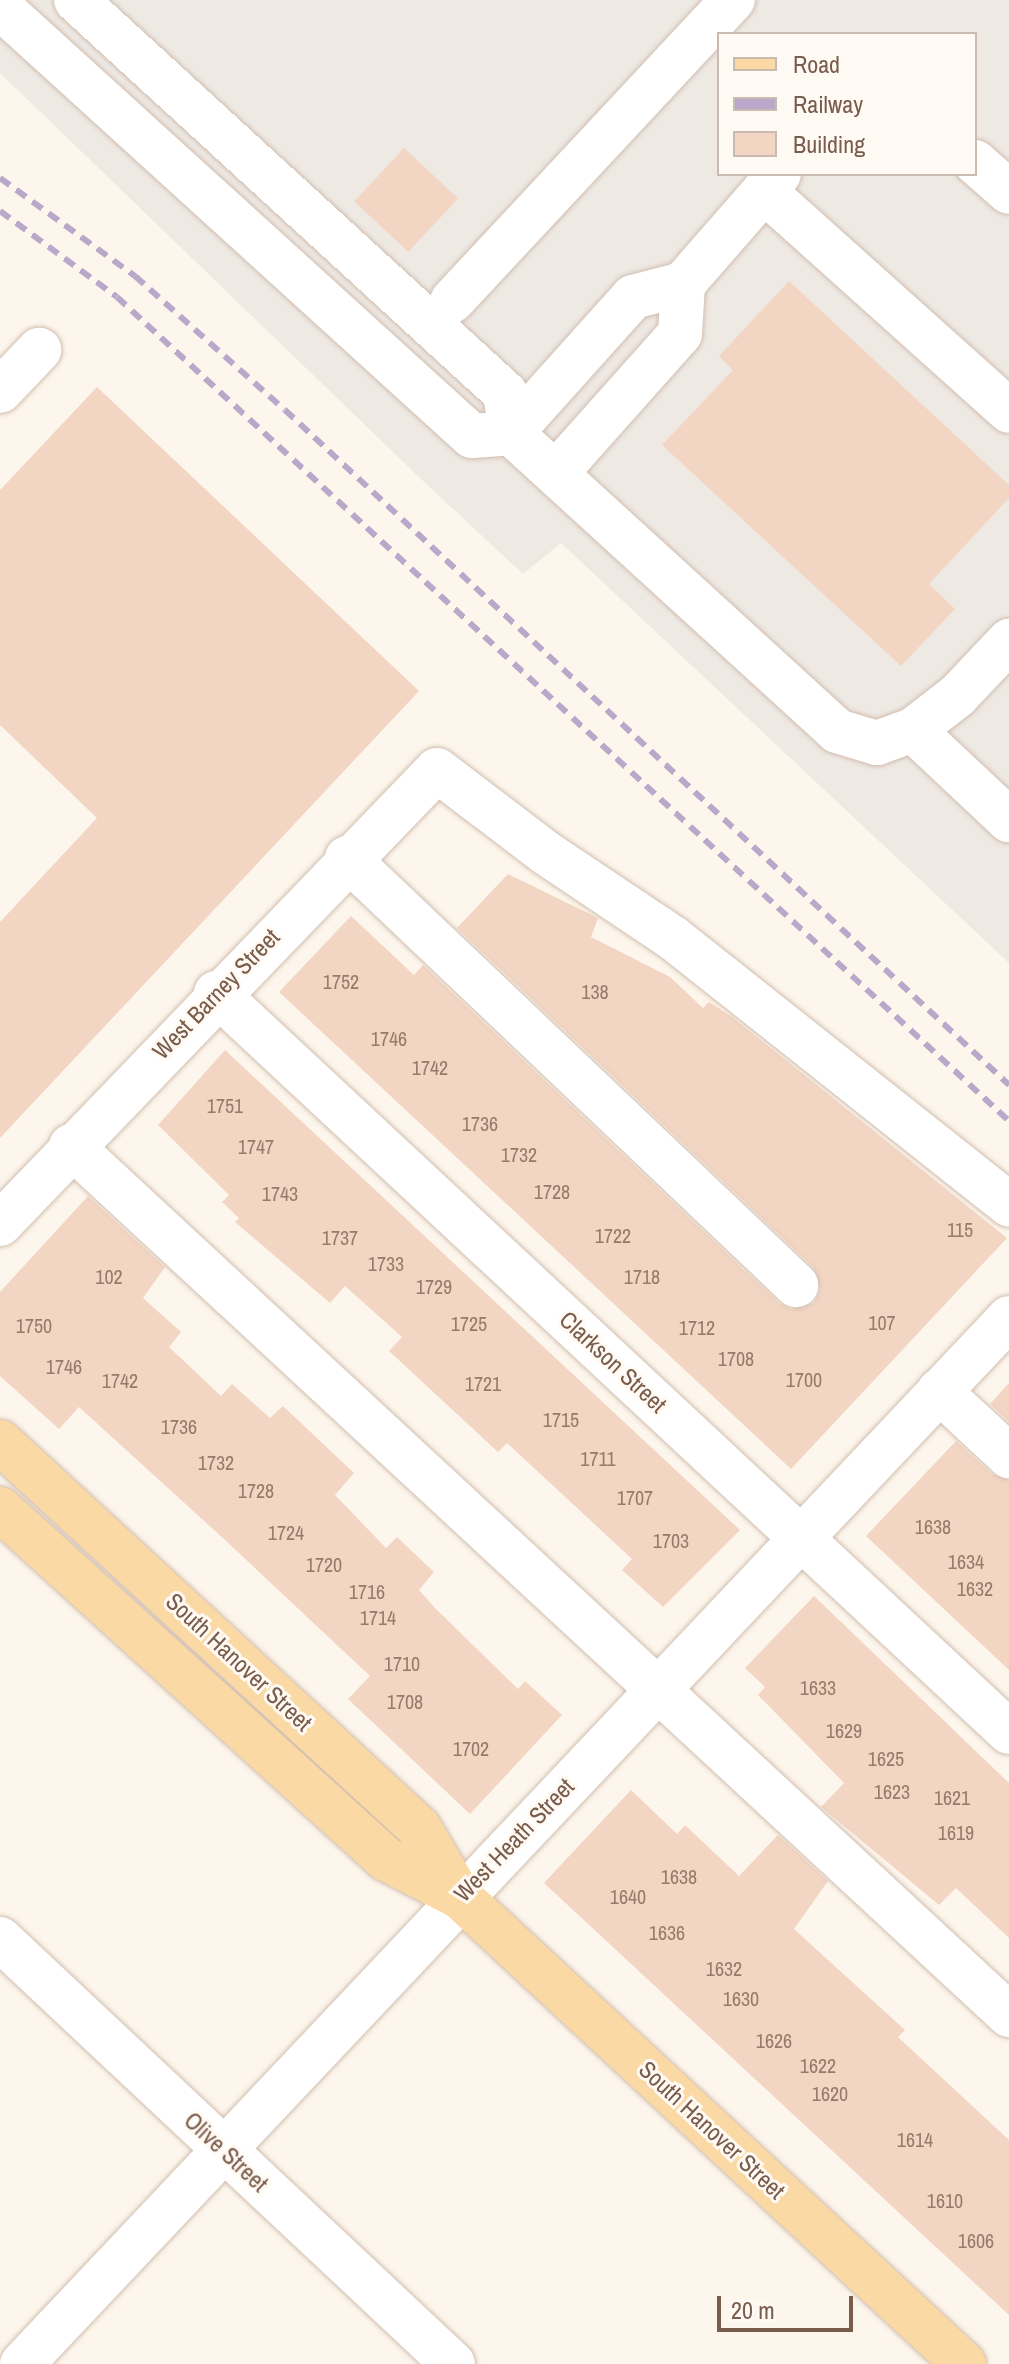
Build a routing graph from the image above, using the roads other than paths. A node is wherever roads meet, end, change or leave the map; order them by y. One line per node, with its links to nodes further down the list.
1 (76, 0): 12 (street)
2 (733, 0): 8 (street)
3 (0, 7): 12 (street)
4 (977, 164): 6 (street)
5 (772, 182): 7 (street); 11 (street)
6 (1009, 192)
7 (683, 284): 12 (street); 13 (street)
8 (452, 301)
9 (39, 350): 10 (street)
10 (0, 391)
11 (1009, 411)
12 (511, 433): 13 (street)
13 (556, 473): 15 (street)
14 (1009, 641): 15 (street)
15 (913, 730): 16 (street)
16 (1009, 820)
17 (347, 858): 18 (street, West Barney Street); 20 (street, West Barney Street); 22 (street)
18 (216, 993): 19 (street, West Barney Street); 28 (street, Clarkson Street)
19 (71, 1146): 21 (street, West Barney Street); 29 (street)
20 (1009, 1204)
21 (0, 1224)
22 (796, 1285)
23 (1009, 1318): 24 (street, West Heath Street)
24 (939, 1391): 26 (street); 28 (street, West Heath Street)
25 (0, 1442): 31 (main road, South Hanover Street)
26 (1009, 1456)
27 (0, 1509): 31 (main road, South Hanover Street)
28 (801, 1538): 29 (street, West Heath Street); 30 (street, Clarkson Street)
29 (656, 1691): 31 (street, West Heath Street); 33 (street)
30 (1009, 1732)
31 (460, 1897): 34 (street, West Heath Street); 37 (main road, South Hanover Street)
32 (0, 1939): 34 (street, Olive Street)
33 (1009, 2015)
34 (221, 2147): 35 (street, West Heath Street); 36 (street, Olive Street)
35 (22, 2364)
36 (453, 2364)
37 (964, 2364)

